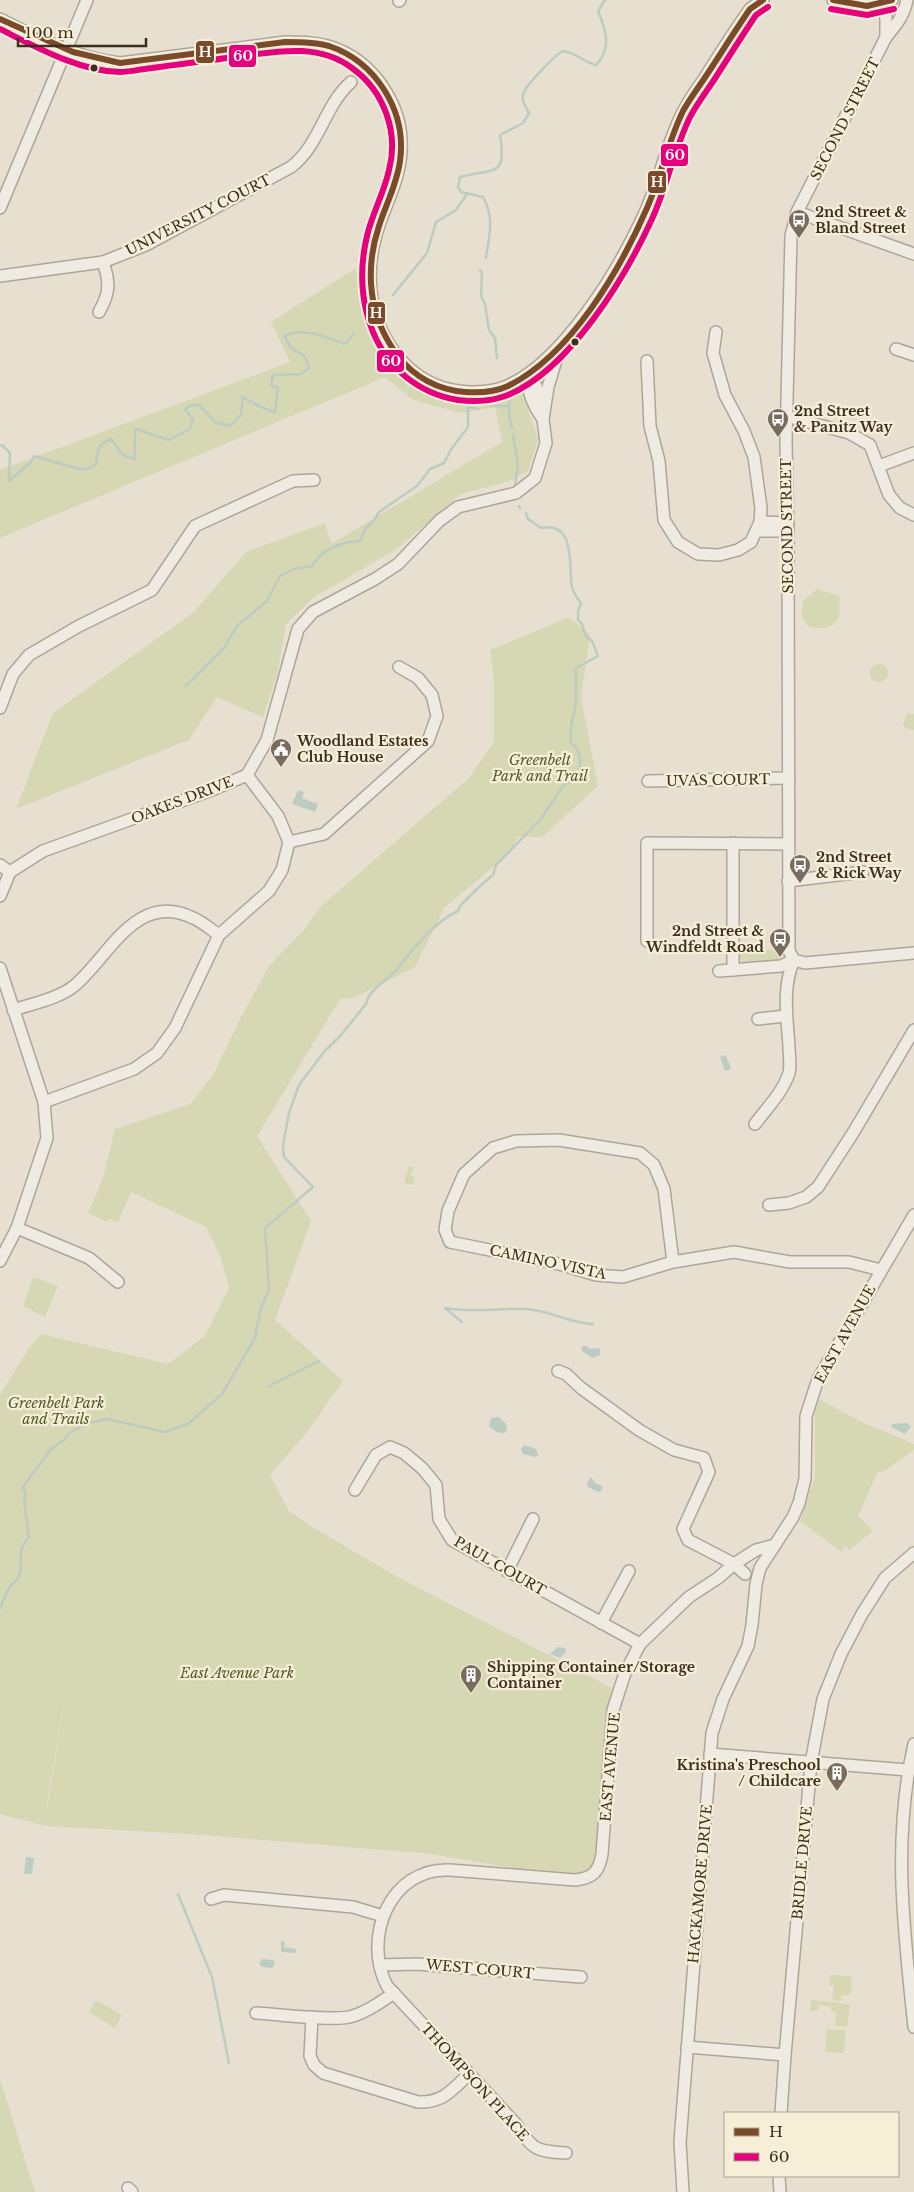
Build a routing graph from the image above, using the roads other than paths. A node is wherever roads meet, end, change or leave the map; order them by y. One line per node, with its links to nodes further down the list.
1 (86, 0): 9 (street)
2 (763, 0): 18 (street)
3 (833, 0): 6 (street)
4 (892, 0): 6 (street)
5 (907, 0): 8 (street, SECOND STREET)
6 (880, 4): 8 (street)
7 (0, 19): 9 (street)
8 (886, 37): 12 (street, SECOND STREET)
9 (64, 50): 11 (street); 22 (street)
10 (351, 82): 14 (street, UNIVERSITY COURT)
11 (0, 208)
12 (797, 212): 13 (street); 24 (street, SECOND STREET)
13 (914, 254)
14 (103, 262): 15 (street, UNIVERSITY COURT); 16 (street)
15 (0, 276)
16 (100, 312)
17 (716, 332): 30 (street)
18 (560, 346): 22 (street); 23 (street)
19 (896, 349): 20 (street)
20 (914, 355)
21 (647, 361): 30 (street)
22 (527, 375): 23 (street, OAKES DRIVE); 25 (street, OAKES DRIVE)
23 (544, 406): 25 (street, OAKES DRIVE)
24 (786, 416): 27 (street); 31 (street, SECOND STREET)
25 (543, 420): 34 (street, OAKES DRIVE)
26 (914, 453): 27 (street)
27 (879, 466): 29 (street)
28 (314, 480): 33 (street)
29 (914, 515)
30 (758, 526): 31 (street)
31 (788, 527): 35 (street, SECOND STREET)
32 (399, 667): 37 (street)
33 (0, 708)
34 (247, 775): 37 (street); 41 (street, OAKES DRIVE)
35 (788, 778): 36 (street, UVAS COURT); 39 (street, SECOND STREET)
36 (648, 781)
37 (289, 842): 45 (street)
38 (733, 843): 39 (street); 46 (street); 50 (street)
39 (788, 844): 43 (street, SECOND STREET)
40 (0, 865): 41 (street)
41 (10, 872): 44 (street)
42 (863, 872): 43 (street)
43 (788, 881): 48 (street, SECOND STREET)
44 (0, 896)
45 (219, 935): 52 (street); 56 (street)
46 (647, 941)
47 (914, 953): 48 (street)
48 (794, 960): 50 (street); 53 (street)
49 (0, 968): 52 (street)
50 (733, 970): 51 (street)
51 (719, 971)
52 (12, 1010): 56 (street)
53 (786, 1016): 54 (street); 57 (street)
54 (758, 1019)
55 (914, 1030): 58 (street)
56 (44, 1102): 60 (street)
57 (755, 1124)
58 (769, 1205)
59 (914, 1215): 63 (street, EAST AVENUE)
60 (17, 1228): 61 (street); 64 (street)
61 (0, 1261)
62 (673, 1262): 62 (street, CAMINO VISTA); 63 (street, CAMINO VISTA)
63 (881, 1270): 68 (street, EAST AVENUE)
64 (118, 1282)
65 (558, 1371): 70 (street)
66 (355, 1490): 71 (street, PAUL COURT)
67 (533, 1519): 71 (street)
68 (775, 1545): 70 (street, EAST AVENUE); 75 (street, EAST AVENUE)
69 (914, 1553): 80 (street, BRIDLE DRIVE)
70 (734, 1564): 73 (street); 74 (street, EAST AVENUE)
71 (507, 1571): 76 (street, PAUL COURT)
72 (630, 1571): 76 (street)
73 (745, 1574): 74 (street, EAST AVENUE); 75 (street)
74 (718, 1578): 77 (street, EAST AVENUE)
75 (756, 1584): 79 (street, HACKAMORE DRIVE)
76 (601, 1624): 77 (street, PAUL COURT)
77 (640, 1644): 82 (street, EAST AVENUE)
78 (914, 1744): 81 (street)
79 (710, 1754): 80 (street); 91 (street, HACKAMORE DRIVE)
80 (811, 1762): 81 (street); 92 (street, BRIDLE DRIVE)
81 (908, 1770): 90 (street)
82 (593, 1876): 84 (street, THOMPSON PLACE)
83 (211, 1899): 84 (street)
84 (383, 1916): 85 (street, THOMPSON PLACE)
85 (380, 1965): 86 (street, WEST COURT); 87 (street, THOMPSON PLACE)
86 (581, 1977)
87 (394, 1993): 89 (street); 93 (street, THOMPSON PLACE)
88 (256, 2013): 89 (street)
89 (312, 2017): 93 (street)
90 (914, 2027)
91 (687, 2047): 92 (street); 97 (street, HACKAMORE DRIVE)
92 (784, 2055): 94 (street, BRIDLE DRIVE)
93 (469, 2074): 95 (street, THOMPSON PLACE)
94 (781, 2112)
95 (566, 2153)
96 (779, 2177): 98 (street)
97 (683, 2192)
98 (780, 2192)

